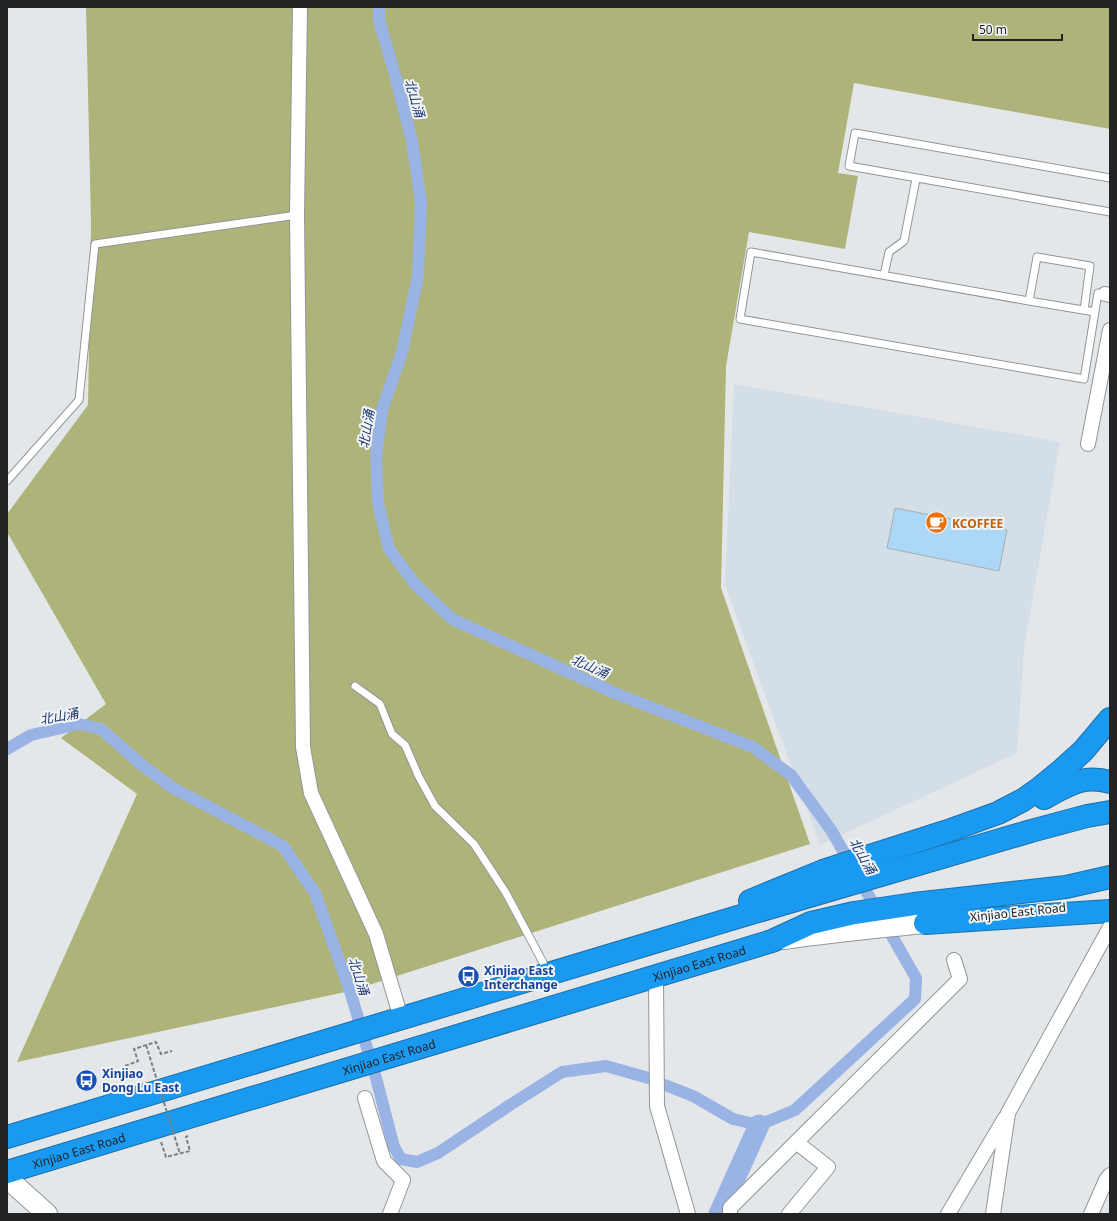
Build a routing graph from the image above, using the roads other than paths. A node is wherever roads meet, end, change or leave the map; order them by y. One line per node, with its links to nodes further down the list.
1 (300, 7): 5 (street)
2 (916, 178): 3 (lane); 4 (lane); 6 (lane)
3 (1110, 178)
4 (1110, 212)
5 (296, 215): 14 (lane); 31 (street)
6 (884, 275): 9 (lane); 11 (lane)
7 (1087, 291): 8 (lane); 9 (lane); 10 (lane)
8 (1104, 294): 11 (lane)
9 (1029, 300): 10 (lane)
10 (1084, 310): 11 (lane)
11 (1095, 312)
12 (1110, 330): 13 (street)
13 (1088, 444)
14 (7, 482)
15 (355, 686): 29 (lane)
16 (1110, 719): 19 (highway)
17 (1110, 782): 19 (highway)
18 (1110, 812): 27 (highway)
19 (998, 813): 27 (highway)
20 (1110, 860): 22 (highway)
21 (1110, 877): 22 (highway)
22 (1035, 891): 25 (highway)
23 (1110, 900): 25 (street, Xinjiao East Road)
24 (1110, 911): 25 (highway)
25 (920, 914): 30 (highway, Xinjiao East Road)
26 (1110, 927): 33 (street)
27 (615, 955): 29 (highway)
28 (954, 960): 35 (street)
29 (549, 974): 31 (highway)
30 (656, 976): 36 (highway, Xinjiao East Road); 41 (street)
31 (392, 1020): 34 (highway)
32 (365, 1098): 40 (street)
33 (1008, 1113): 44 (street); 45 (street)
34 (7, 1136)
35 (796, 1142): 42 (street); 43 (street)
36 (7, 1172)
37 (1110, 1175): 46 (street)
38 (7, 1178): 39 (street)
39 (46, 1214)
40 (390, 1214)
41 (688, 1214)
42 (730, 1214)
43 (789, 1214)
44 (948, 1214)
45 (993, 1214)
46 (1091, 1214)

